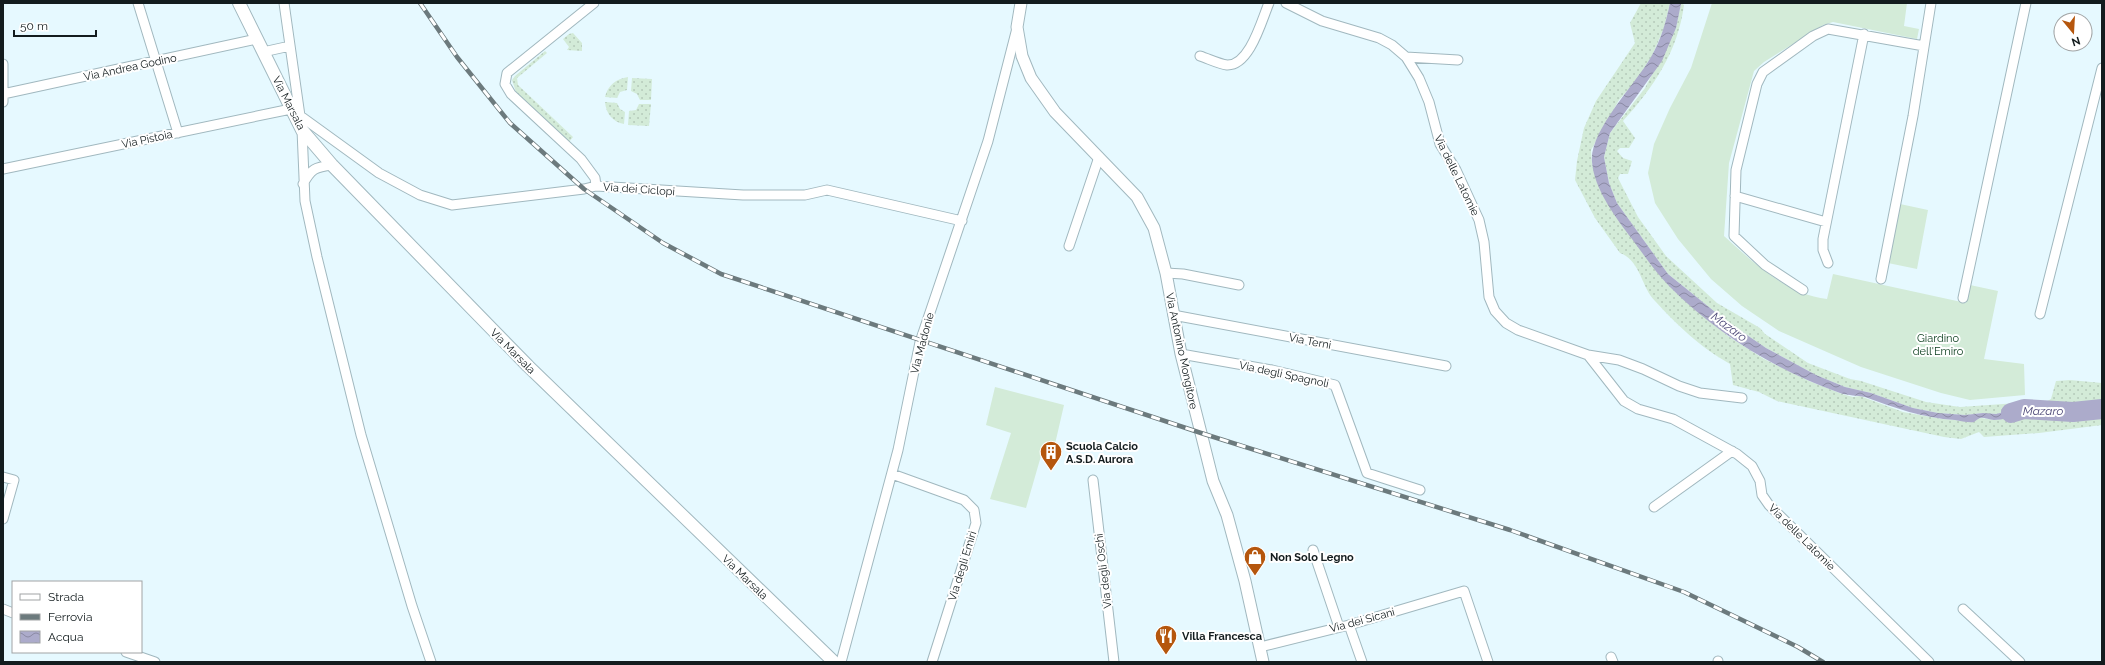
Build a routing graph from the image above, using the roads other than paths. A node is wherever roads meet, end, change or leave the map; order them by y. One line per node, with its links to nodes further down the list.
1 (138, 3): 19 (street)
2 (239, 3): 12 (main road, Via Marsala)
3 (284, 3): 13 (street)
4 (594, 3): 30 (street)
5 (1021, 3): 10 (street, Via Antonino Mongitore)
6 (1269, 3): 16 (street)
7 (1286, 3): 17 (street, Via delle Latomie)
8 (1931, 3): 14 (street)
9 (2026, 3): 40 (street)
10 (1017, 27): 26 (street, Via Antonino Mongitore); 32 (street, Via Madonie)
11 (1864, 34): 14 (street); 31 (street); 33 (street)
12 (257, 39): 15 (main road, Via Marsala); 19 (street, Via Andrea Godino)
13 (290, 46): 15 (street); 23 (street)
14 (1924, 46): 37 (street)
15 (263, 52): 23 (main road, Via Marsala)
16 (1200, 56)
17 (1406, 57): 18 (street); 44 (street, Via delle Latomie)
18 (1458, 60)
19 (156, 61): 22 (street, Via Andrea Godino); 25 (street)
20 (3, 64): 22 (street)
21 (2102, 68): 41 (street)
22 (3, 97)
23 (294, 111): 24 (main road, Via Marsala); 25 (street, Via Pistoia); 30 (street, Via dei Ciclopi)
24 (302, 130): 27 (main road, Via Marsala); 29 (street)
25 (178, 133): 28 (street, Via Pistoia)
26 (1099, 157): 34 (street); 36 (street, Via Antonino Mongitore)
27 (332, 165): 29 (street); 62 (main road, Via Marsala)
28 (3, 170)
29 (303, 186): 61 (street)
30 (596, 186): 32 (street, Via dei Ciclopi)
31 (1735, 196): 33 (street); 39 (street)
32 (962, 221): 48 (street, Via Madonie)
33 (1826, 222): 35 (street)
34 (1070, 246)
35 (1828, 263)
36 (1166, 273): 38 (street); 42 (street, Via Antonino Mongitore)
37 (1882, 279)
38 (1239, 284)
39 (1804, 290)
40 (1963, 298)
41 (2040, 314)
42 (1174, 315): 43 (street, Via Antonino Mongitore); 45 (street, Via Terni)
43 (1181, 354): 51 (street, Via degli Spagnoli); 58 (street, Via Antonino Mongitore)
44 (1588, 355): 46 (street); 47 (street, Via delle Latomie)
45 (1446, 366)
46 (1742, 398)
47 (1732, 451): 52 (street); 69 (street, Via delle Latomie)
48 (892, 474): 63 (street, Via Madonie); 64 (street, Via degli Emiri)
49 (3, 477): 53 (street)
50 (1093, 480): 65 (street, Via degli Oschi)
51 (1420, 490)
52 (1654, 507)
53 (3, 519)
54 (1313, 550): 57 (street)
55 (1963, 609): 70 (street)
56 (1349, 625): 57 (street, Via dei Sicani); 67 (street); 68 (street, Via dei Sicani)
57 (1338, 627): 58 (street, Via dei Sicani)
58 (1260, 647): 66 (street, Via Antonino Mongitore)
59 (129, 653): 60 (street)
60 (155, 662)
61 (431, 662)
62 (834, 662)
63 (841, 662)
64 (932, 662)
65 (1114, 662)
66 (1263, 662)
67 (1362, 662)
68 (1488, 662)
69 (1928, 662)
70 (2020, 662)

